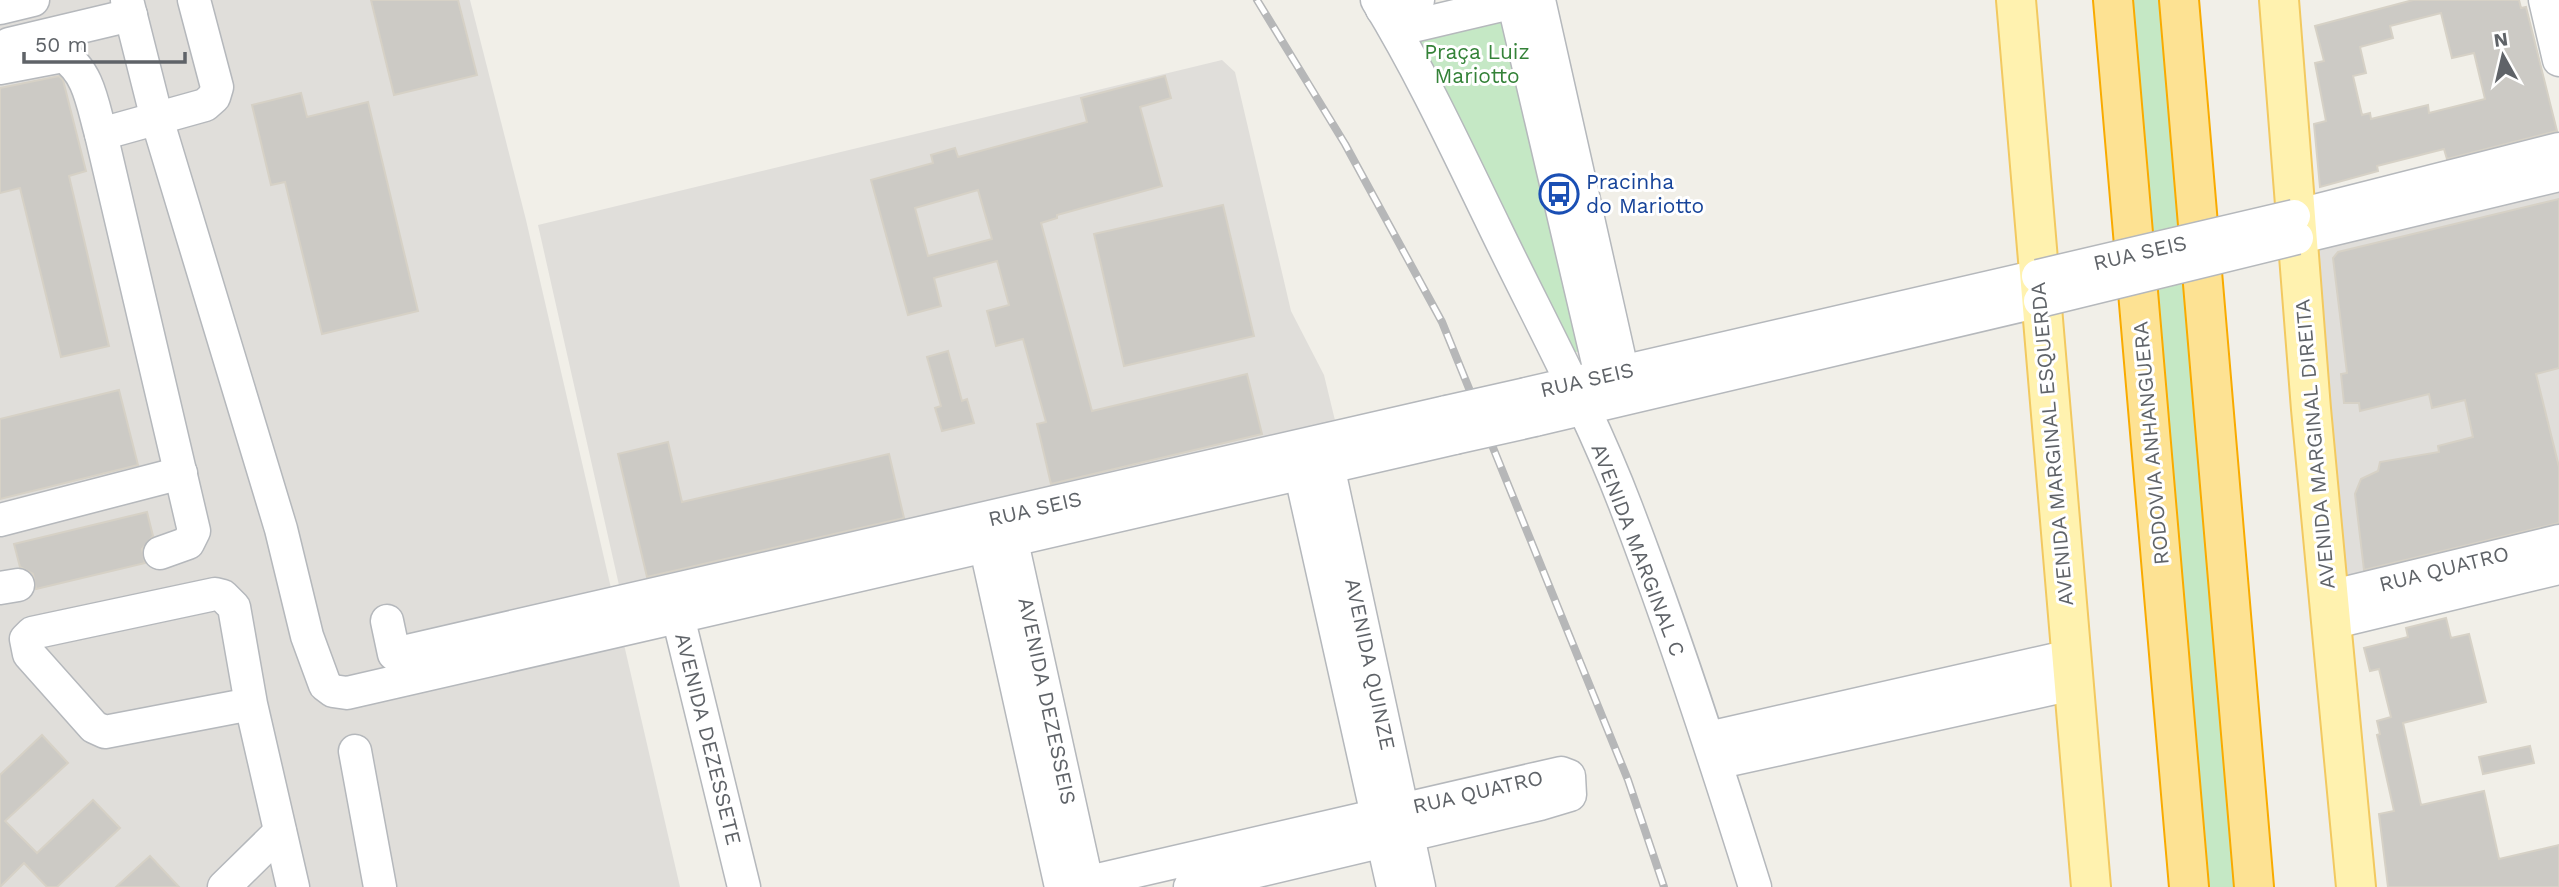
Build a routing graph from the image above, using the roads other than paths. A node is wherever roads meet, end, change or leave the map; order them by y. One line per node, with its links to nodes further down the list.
1 (33, 0): 10 (street)
2 (194, 0): 16 (street)
3 (1418, 0): 12 (street)
4 (2016, 0): 21 (main road, AVENIDA MARGINAL ESQUERDA)
5 (2113, 0): 51 (highway, RODOVIA ANHANGUERA)
6 (2179, 0): 52 (highway)
7 (2278, 0): 20 (main road, AVENIDA MARGINAL DIREITA)
8 (2545, 0): 14 (street)
9 (1522, 1): 12 (street); 22 (street)
10 (0, 8)
11 (129, 8): 13 (street); 16 (street)
12 (1385, 13): 22 (street, AVENIDA MARGINAL C)
13 (0, 47)
14 (2559, 60)
15 (0, 68): 17 (street)
16 (157, 119): 17 (street); 32 (street)
17 (101, 134): 24 (street)
18 (2559, 149): 20 (street, RUA SEIS)
19 (2559, 175): 20 (street, RUA SEIS)
20 (2296, 227): 21 (street, RUA SEIS, bridge); 31 (main road, AVENIDA MARGINAL DIREITA)
21 (2039, 289): 22 (street, RUA SEIS); 34 (main road, AVENIDA MARGINAL ESQUERDA)
22 (1602, 390): 23 (street, RUA SEIS, bridge); 37 (street, AVENIDA MARGINAL C)
23 (1311, 457): 26 (street, RUA SEIS); 39 (street, AVENIDA QUINZE)
24 (181, 472): 25 (street); 28 (street)
25 (0, 520)
26 (996, 531): 30 (street, RUA SEIS); 41 (street, AVENIDA DEZESSEIS)
27 (2559, 541): 31 (street, RUA QUATRO)
28 (160, 553)
29 (2559, 568): 31 (street, RUA QUATRO)
30 (686, 601): 32 (street, RUA SEIS); 45 (street, AVENIDA DEZESSETE)
31 (2330, 610): 53 (main road, AVENIDA MARGINAL DIREITA)
32 (617, 618): 33 (street)
33 (387, 621)
34 (2072, 670): 37 (street); 50 (main road, AVENIDA MARGINAL ESQUERDA)
35 (251, 704): 35 (street); 40 (street)
36 (355, 751): 44 (street)
37 (1712, 751): 49 (street, AVENIDA MARGINAL C)
38 (1537, 792): 39 (street, RUA QUATRO)
39 (1392, 826): 41 (street, RUA QUATRO); 46 (street, RUA QUATRO); 47 (street, AVENIDA QUINZE); 48 (street, AVENIDA QUINZE)
40 (280, 832): 42 (street); 43 (street)
41 (1075, 886)
42 (224, 887)
43 (293, 887)
44 (380, 887)
45 (744, 887)
46 (1190, 887)
47 (1393, 887)
48 (1419, 887)
49 (1755, 887)
50 (2091, 887)
51 (2189, 887)
52 (2254, 887)
53 (2356, 887)

